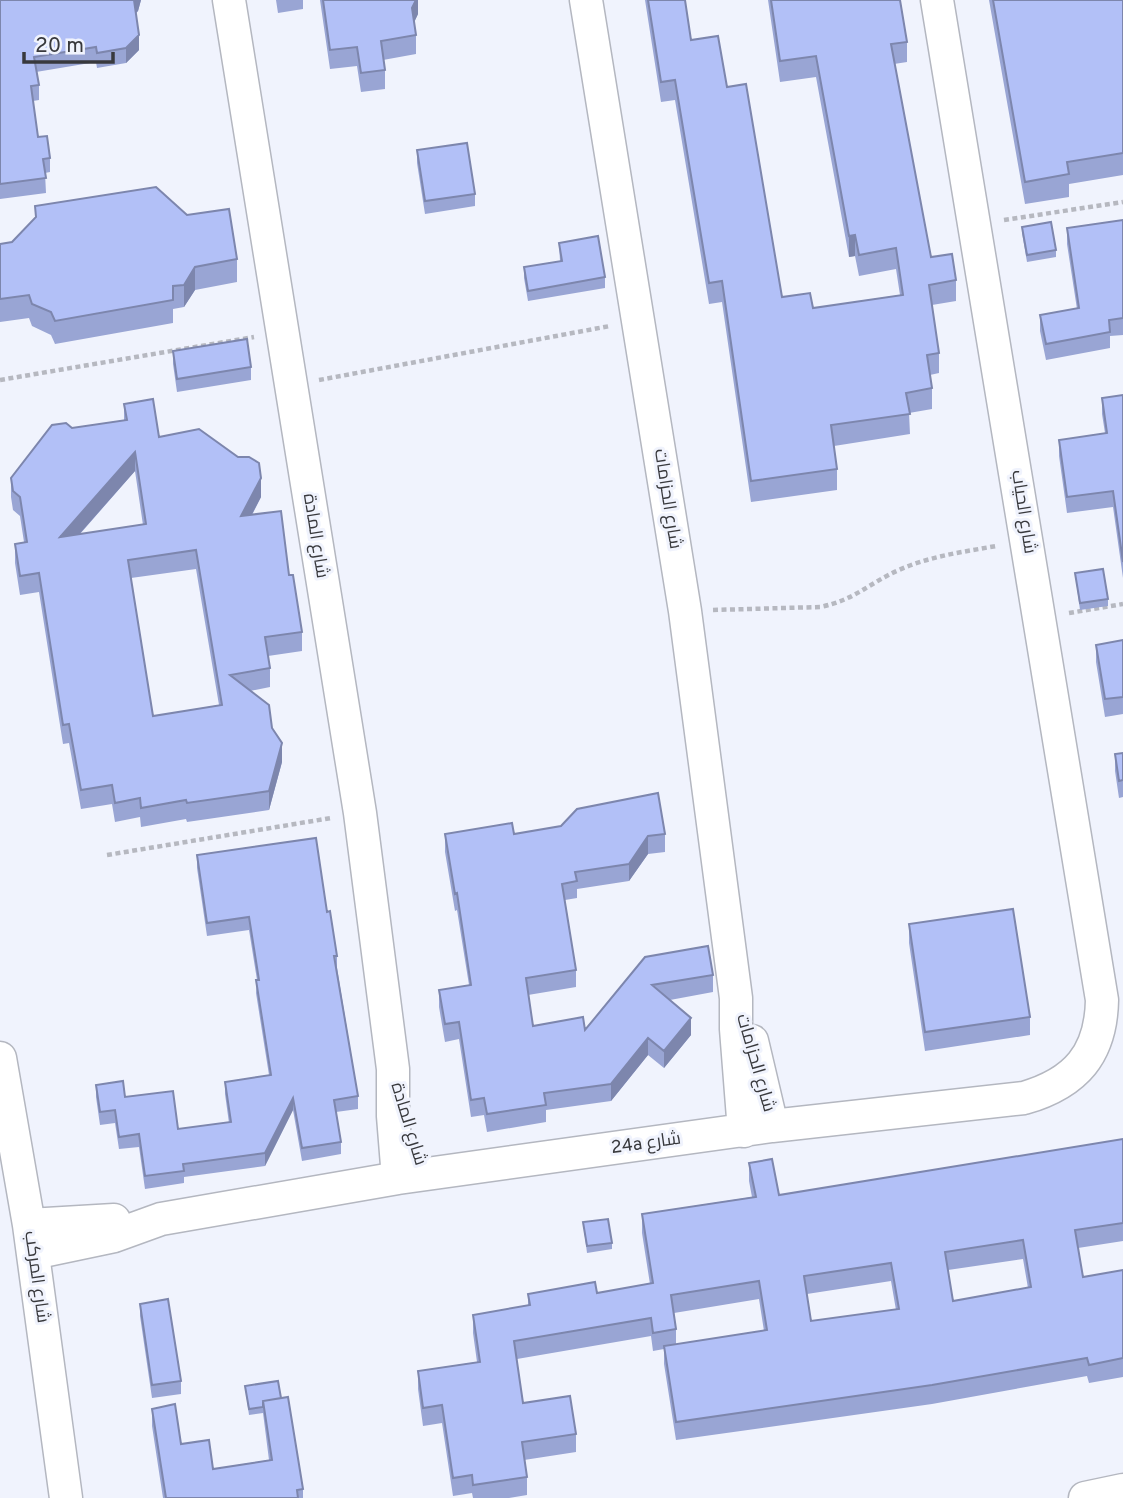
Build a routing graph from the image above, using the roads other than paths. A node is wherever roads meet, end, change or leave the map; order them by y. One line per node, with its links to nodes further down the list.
1 (229, 0): 7 (street, شارع المادة)
2 (586, 0): 6 (street, شارع الحزامات)
3 (937, 0): 4 (street, شارع الحياب)
4 (1102, 1024): 6 (street, 24a شارع)
5 (0, 1058): 8 (street, شارع المركب)
6 (758, 1128): 7 (street, 24a شارع)
7 (411, 1176): 8 (street, 24a شارع)
8 (31, 1239): 9 (street, شارع المركب)
9 (66, 1498)

